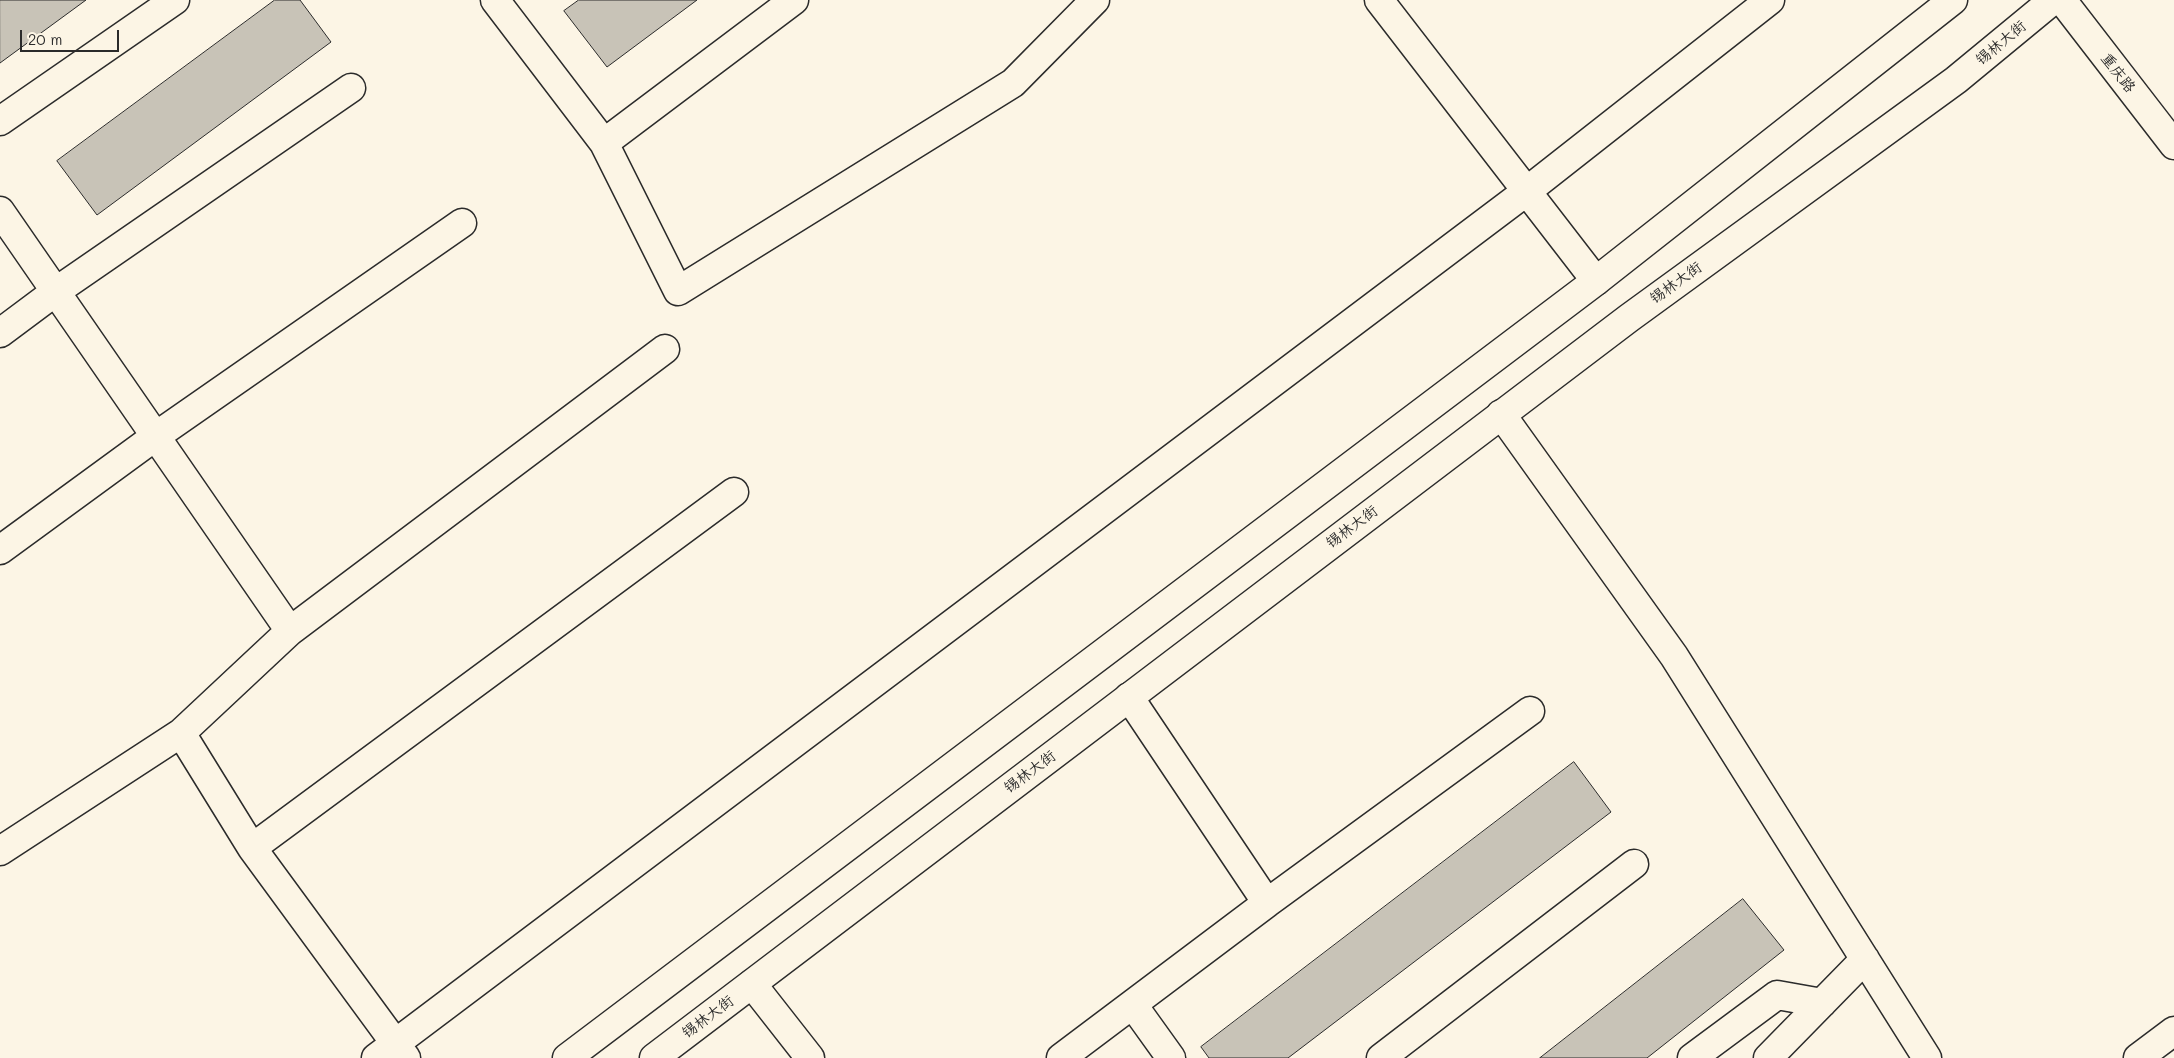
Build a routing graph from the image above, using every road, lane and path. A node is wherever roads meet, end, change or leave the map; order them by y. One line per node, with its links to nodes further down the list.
1 (175, 0): 11 (main road)
2 (495, 0): 12 (main road)
3 (794, 0): 12 (main road)
4 (1095, 0): 12 (main road)
5 (1378, 0): 14 (main road)
6 (1770, 0): 14 (main road)
7 (1953, 0): 17 (main road)
8 (2053, 0): 21 (main road, 锡林大街)
9 (2062, 0): 13 (main road, 重庆路)
10 (351, 88): 18 (main road)
11 (0, 121)
12 (604, 143)
13 (2174, 145)
14 (1527, 192): 17 (main road); 38 (main road)
15 (0, 212): 18 (main road)
16 (462, 223): 22 (main road)
17 (1596, 281): 39 (main road)
18 (55, 292): 19 (main road); 22 (main road)
19 (0, 333)
20 (666, 349): 25 (main road)
21 (1501, 414): 26 (main road, 锡林大街); 33 (main road)
22 (156, 436): 24 (main road); 25 (main road)
23 (734, 492): 29 (main road)
24 (0, 550)
25 (290, 631): 28 (main road)
26 (1129, 697): 32 (main road); 34 (main road, 锡林大街)
27 (1530, 711): 32 (main road)
28 (181, 733): 29 (main road); 30 (main road)
29 (252, 848): 38 (main road)
30 (0, 851)
31 (1634, 864): 44 (main road)
32 (1267, 903): 36 (main road)
33 (1865, 959): 35 (main road); 47 (main road)
34 (752, 984): 40 (main road, 锡林大街); 41 (main road)
35 (1822, 1003): 45 (main road); 46 (main road)
36 (1132, 1004): 42 (main road); 43 (main road)
37 (2174, 1031): 48 (main road)
38 (393, 1053)
39 (567, 1058)
40 (654, 1058)
41 (810, 1058)
42 (1061, 1058)
43 (1171, 1058)
44 (1381, 1058)
45 (1692, 1058)
46 (1768, 1058)
47 (1927, 1058)
48 (2138, 1058)

